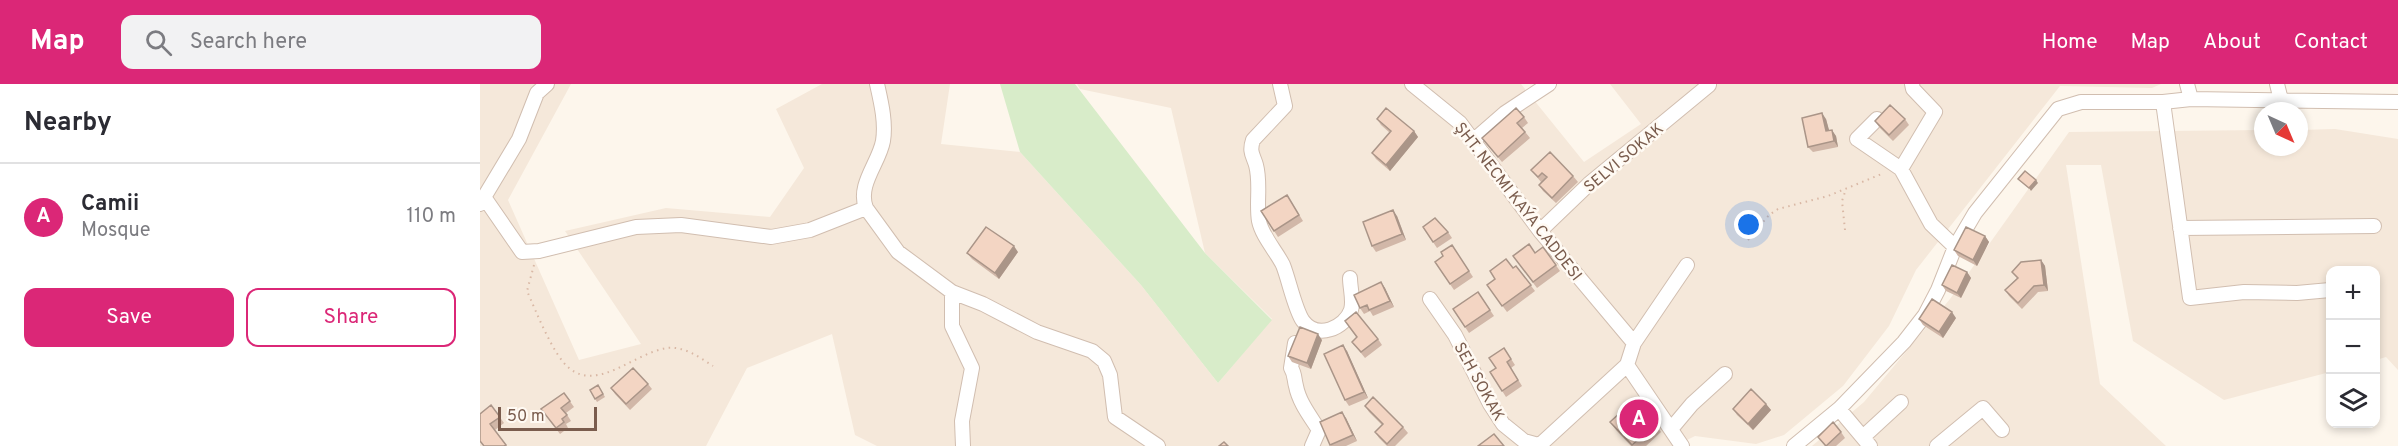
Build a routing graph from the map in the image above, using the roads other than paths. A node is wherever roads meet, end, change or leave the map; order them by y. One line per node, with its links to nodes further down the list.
1 (547, 84): 17 (street)
2 (877, 84): 18 (street)
3 (1280, 84): 28 (street)
4 (1412, 84): 15 (street, ŞHT. NECMI KAÝA CADDESI)
5 (1549, 84): 15 (street)
6 (1912, 84): 16 (street)
7 (2187, 84): 10 (street)
8 (2277, 84): 11 (street)
9 (1709, 85): 21 (street, SELVI SOKAK)
10 (2185, 100): 11 (street); 12 (street)
11 (2281, 100): 13 (street)
12 (2163, 102): 20 (street); 22 (street)
13 (2398, 102)
14 (1877, 119): 16 (street)
15 (1473, 140): 21 (street, ŞHT. NECMI KAÝA CADDESI)
16 (1900, 168): 22 (street)
17 (482, 201): 18 (street)
18 (866, 208): 26 (street)
19 (2374, 226): 20 (street)
20 (2180, 228): 25 (street)
21 (1540, 231): 29 (street, ŞHT. NECMI KAÝA CADDESI)
22 (1955, 247): 33 (street)
23 (1687, 265): 29 (street)
24 (1350, 278): 28 (street)
25 (2326, 290)
26 (952, 292): 38 (street); 39 (street)
27 (1430, 299): 37 (street, SEH SOKAK)
28 (1303, 321): 40 (street)
29 (1634, 343): 30 (street)
30 (1627, 365): 34 (street); 37 (street)
31 (1725, 374): 34 (street)
32 (1901, 402): 36 (street)
33 (1839, 409): 36 (street); 42 (street)
34 (1671, 429): 41 (street)
35 (2002, 430): 43 (street)
36 (1866, 442)
37 (1541, 445)
38 (963, 446)
39 (1158, 446)
40 (1312, 446)
41 (1682, 446)
42 (1794, 446)
43 (1937, 446)

